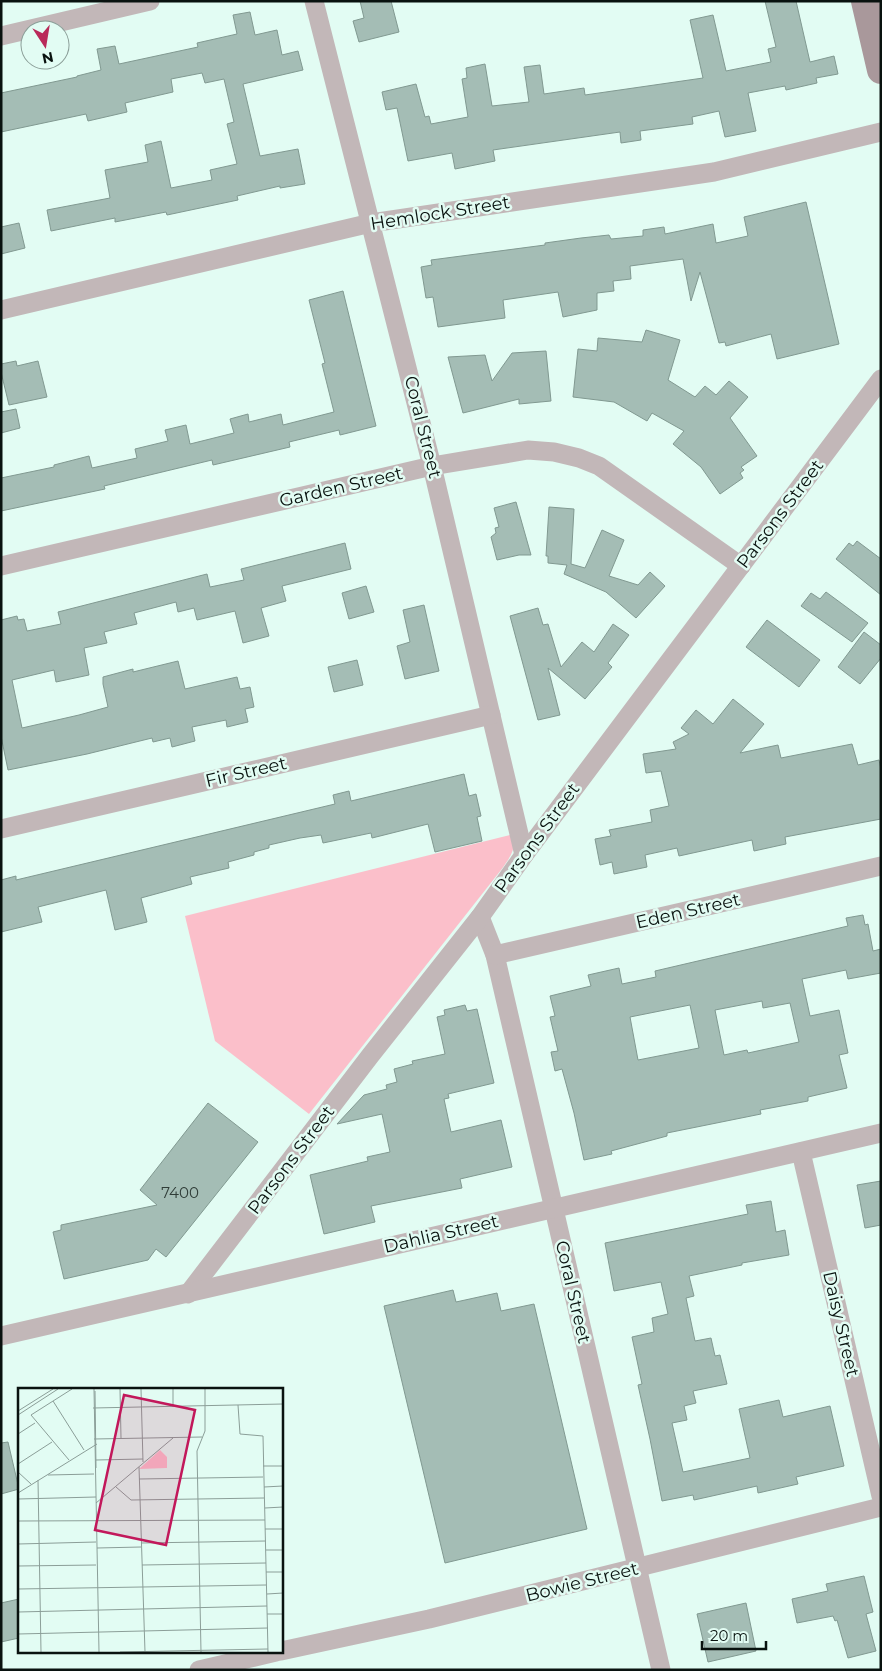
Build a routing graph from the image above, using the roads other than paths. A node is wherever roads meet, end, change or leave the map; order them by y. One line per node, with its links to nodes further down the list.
1 (150, 1): 4 (street)
2 (314, 1): 7 (street, Coral Street)
3 (865, 1): 5 (street)
4 (1, 36)
5 (881, 70)
6 (881, 132): 7 (street, Hemlock Street)
7 (371, 223): 8 (street, Hemlock Street); 10 (street, Coral Street)
8 (1, 310)
9 (881, 379): 12 (street, Parsons Street)
10 (432, 466): 11 (street, Garden Street); 12 (street, Garden Street); 13 (street, Coral Street)
11 (1, 566)
12 (741, 566): 15 (street, Parsons Street)
13 (491, 715): 14 (street, Fir Street); 15 (street, Coral Street)
14 (1, 829)
15 (524, 855): 17 (street, Parsons Street)
16 (881, 866): 18 (street, Eden Street)
17 (480, 917): 18 (street, Coral Street); 22 (street, Parsons Street)
18 (495, 955): 21 (street, Coral Street)
19 (881, 1133): 20 (street, Dahlia Street)
20 (801, 1152): 21 (street, Dahlia Street); 24 (street, Daisy Street)
21 (553, 1208): 22 (street, Dahlia Street); 26 (street, Coral Street)
22 (188, 1294): 23 (street, Dahlia Street)
23 (1, 1336)
24 (881, 1496)
25 (881, 1508): 26 (street, Bowie Street)
26 (637, 1568): 27 (street, Bowie Street); 29 (street, Coral Street)
27 (274, 1657): 28 (street, Bowie Street)
28 (199, 1670)
29 (661, 1670)

